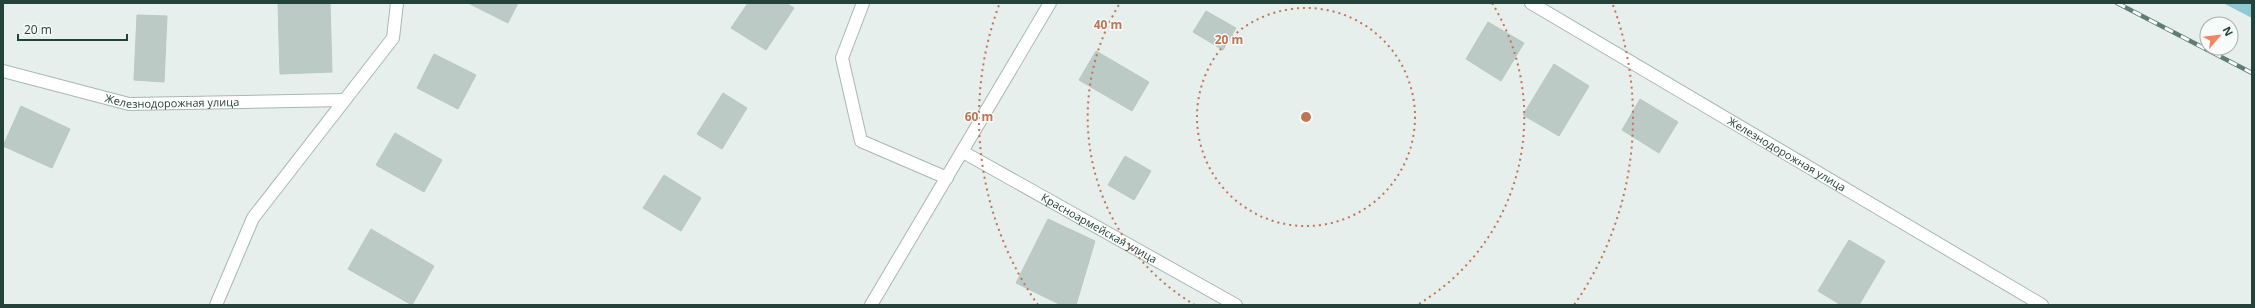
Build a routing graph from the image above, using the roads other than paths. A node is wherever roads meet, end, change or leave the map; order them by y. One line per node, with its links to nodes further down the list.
1 (397, 3): 6 (street)
2 (863, 3): 8 (street)
3 (1050, 3): 7 (street)
4 (1531, 3): 12 (street, Железнодорожная улица)
5 (3, 71): 6 (street, Железнодорожная улица)
6 (344, 100): 9 (street)
7 (962, 152): 8 (street); 11 (street, Красноармейская улица)
8 (947, 178): 10 (street)
9 (216, 305)
10 (871, 305)
11 (1236, 305)
12 (2042, 305)

